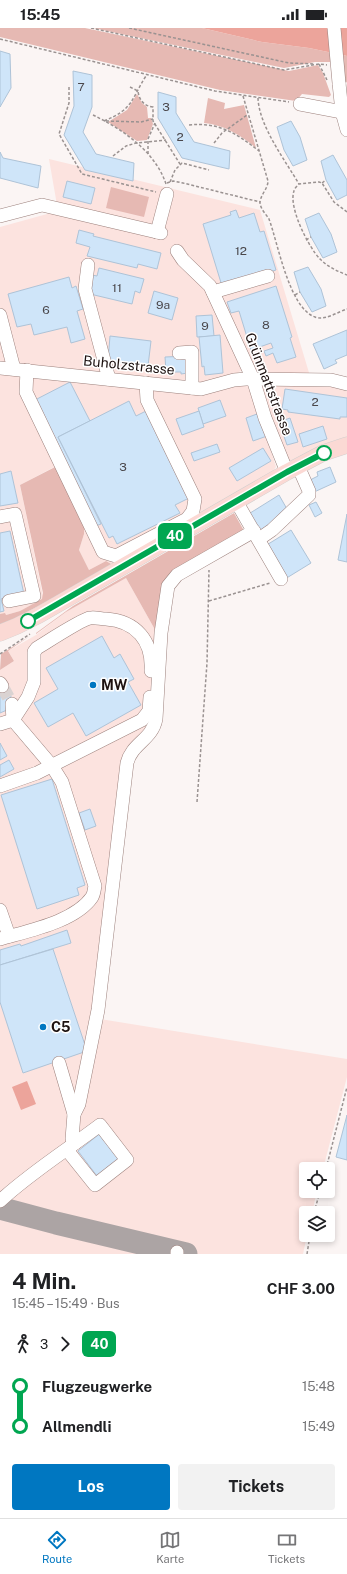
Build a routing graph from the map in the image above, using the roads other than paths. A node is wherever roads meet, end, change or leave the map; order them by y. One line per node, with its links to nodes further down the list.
1 (334, 28): 3 (street, bridge)
2 (300, 104): 3 (street)
3 (342, 112): 4 (street)
4 (347, 130)
5 (166, 187): 6 (street)
6 (0, 216)
7 (177, 251): 10 (street)
8 (88, 265): 15 (street)
9 (268, 276): 10 (street)
10 (211, 289): 16 (street, Grünmattstrasse)
11 (0, 315): 14 (street)
12 (179, 353): 19 (street)
13 (0, 368): 14 (street, Buholzstrasse)
14 (20, 369): 15 (street, Buholzstrasse); 17 (street)
15 (109, 379): 17 (street, Buholzstrasse)
16 (253, 379): 18 (street, Buholzstrasse); 19 (street, Buholzstrasse); 21 (street, Grünmattstrasse)
17 (146, 383): 19 (street, Buholzstrasse)
18 (347, 384)
19 (192, 388)
20 (347, 445): 21 (main road)
21 (292, 469): 22 (main road); 24 (street, Grünmattstrasse)
22 (236, 501): 24 (street); 27 (main road)
23 (0, 517): 26 (street)
24 (256, 535): 25 (street); 39 (street)
25 (281, 578)
26 (9, 601)
27 (17, 626): 28 (main road); 29 (main road)
28 (0, 633)
29 (2, 646)
30 (12, 704): 32 (street)
31 (0, 716): 32 (street)
32 (13, 720): 33 (street); 34 (street); 34 (street)
33 (0, 724)
34 (52, 766): 35 (street); 37 (street)
35 (0, 786)
36 (0, 910): 37 (street)
37 (4, 938)
38 (59, 1063): 39 (street)
39 (74, 1114): 40 (street)
40 (0, 1201)

